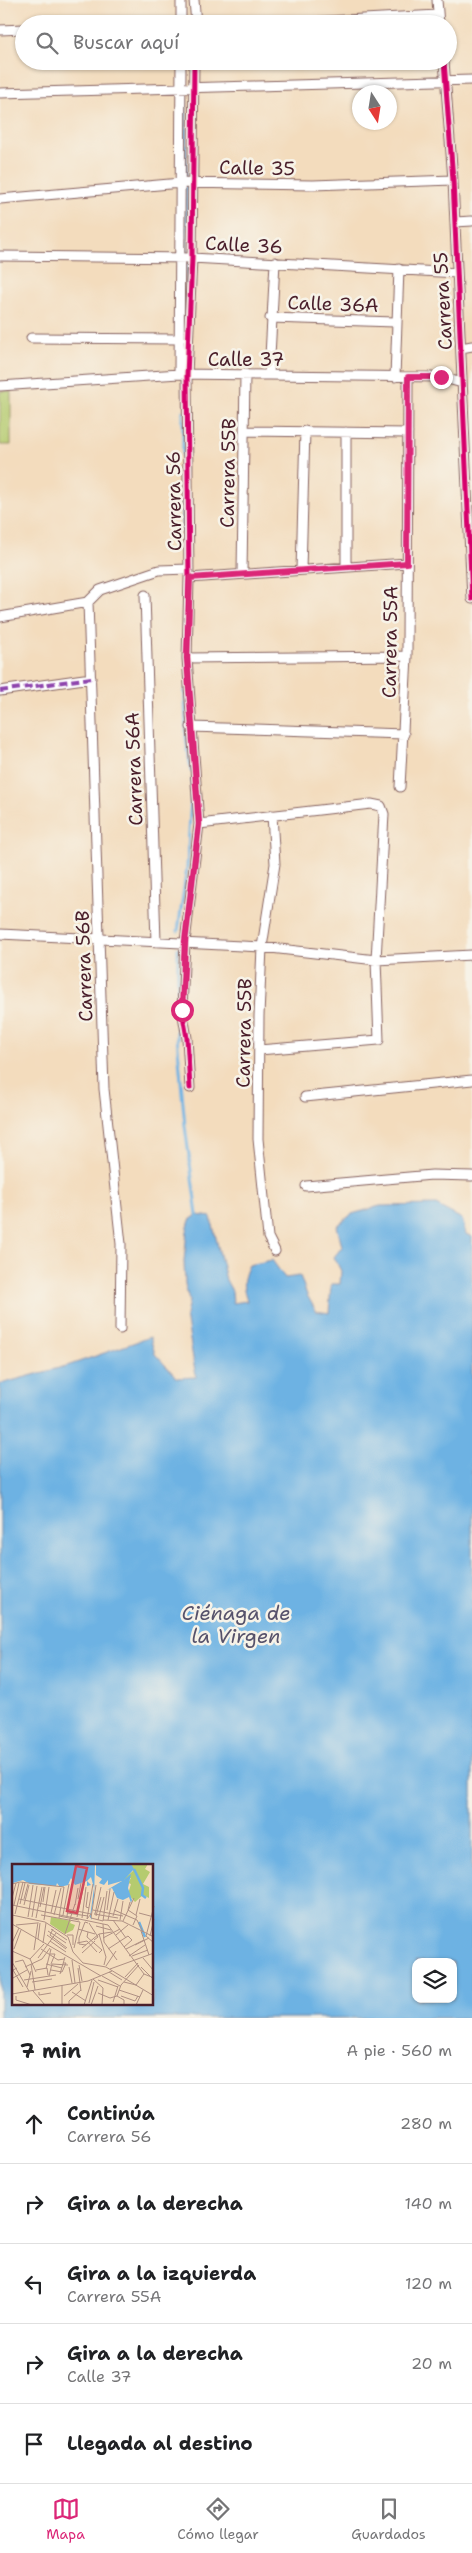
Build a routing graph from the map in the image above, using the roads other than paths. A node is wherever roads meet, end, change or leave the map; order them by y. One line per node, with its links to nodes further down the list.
1 (181, 0): 4 (street)
2 (194, 0): 5 (street)
3 (437, 0): 6 (street)
4 (181, 15)
5 (195, 15)
6 (438, 15)
7 (15, 29): 8 (street)
8 (0, 30)
9 (180, 70): 14 (street, Carrera 56)
10 (193, 70): 15 (street, Carrera 56)
11 (445, 70): 12 (street, Carrera 55)
12 (446, 79): 13 (street); 15 (street); 17 (street, Carrera 55)
13 (472, 80)
14 (181, 87): 15 (street); 16 (street); 18 (street, Carrera 56)
15 (192, 88): 18 (street, Carrera 56)
16 (0, 93)
17 (453, 180): 18 (street, Calle 35); 21 (street, Carrera 55)
18 (186, 182): 19 (street, Calle 35); 23 (street, Carrera 56)
19 (0, 199)
20 (472, 221): 21 (street)
21 (455, 222): 26 (street, Carrera 55)
22 (0, 256): 23 (street, Calle 36)
23 (187, 259): 24 (street, Calle 36); 30 (street, Carrera 56); 33 (street, Carrera 56)
24 (275, 262): 25 (street, Calle 36); 27 (street)
25 (399, 269): 26 (street, Calle 36); 28 (street)
26 (457, 273): 32 (street, Carrera 55)
27 (270, 318): 28 (street, Calle 36A); 35 (street)
28 (395, 322): 36 (street)
29 (31, 338): 30 (street)
30 (180, 339): 33 (street, Carrera 56)
31 (472, 346): 32 (street)
32 (460, 348): 38 (street, Carrera 55)
33 (183, 374): 34 (street, Calle 37); 39 (street, Calle 37); 47 (street, Carrera 56)
34 (245, 374): 35 (street, Calle 37); 40 (street, Carrera 55B)
35 (269, 374): 36 (street, Calle 37)
36 (394, 377): 37 (street, Calle 37)
37 (408, 377): 38 (street, Calle 37); 43 (street, Carrera 55A)
38 (462, 383): 50 (street, Carrera 55)
39 (0, 386)
40 (245, 431): 41 (street); 48 (street, Carrera 55B)
41 (305, 432): 42 (street); 46 (street)
42 (346, 432): 43 (street); 45 (street)
43 (408, 433): 44 (street, Carrera 55A)
44 (407, 563): 45 (street); 53 (street, Carrera 55A)
45 (346, 567): 46 (street)
46 (300, 570): 48 (street)
47 (189, 573): 48 (street); 51 (street); 54 (street, Carrera 56)
48 (242, 573)
49 (145, 595): 64 (street, Carrera 56A)
50 (472, 599)
51 (88, 602): 52 (street); 55 (street, Carrera 56B)
52 (0, 617)
53 (407, 656): 54 (street); 58 (street, Carrera 55A)
54 (187, 658): 57 (street, Carrera 56)
55 (92, 678): 56 (street); 63 (street, Carrera 56B)
56 (0, 691)
57 (192, 727): 58 (street); 61 (street, Carrera 56)
58 (404, 734): 59 (street, Carrera 55A)
59 (400, 787)
60 (272, 815): 61 (street); 66 (street, Carrera 55B); 68 (street)
61 (199, 824): 65 (street, Carrera 56)
62 (0, 934): 63 (street)
63 (100, 939): 64 (street); 76 (street, Carrera 56B)
64 (156, 942): 65 (street)
65 (180, 942): 66 (street); 71 (street, Carrera 56)
66 (262, 947): 68 (street); 69 (street, Carrera 55B)
67 (472, 956): 68 (street)
68 (376, 960): 69 (street)
69 (259, 1050): 75 (street, Carrera 55B)
70 (472, 1080): 72 (street)
71 (190, 1088)
72 (305, 1097)
73 (472, 1176): 74 (street)
74 (306, 1186)
75 (275, 1251)
76 (120, 1329)

